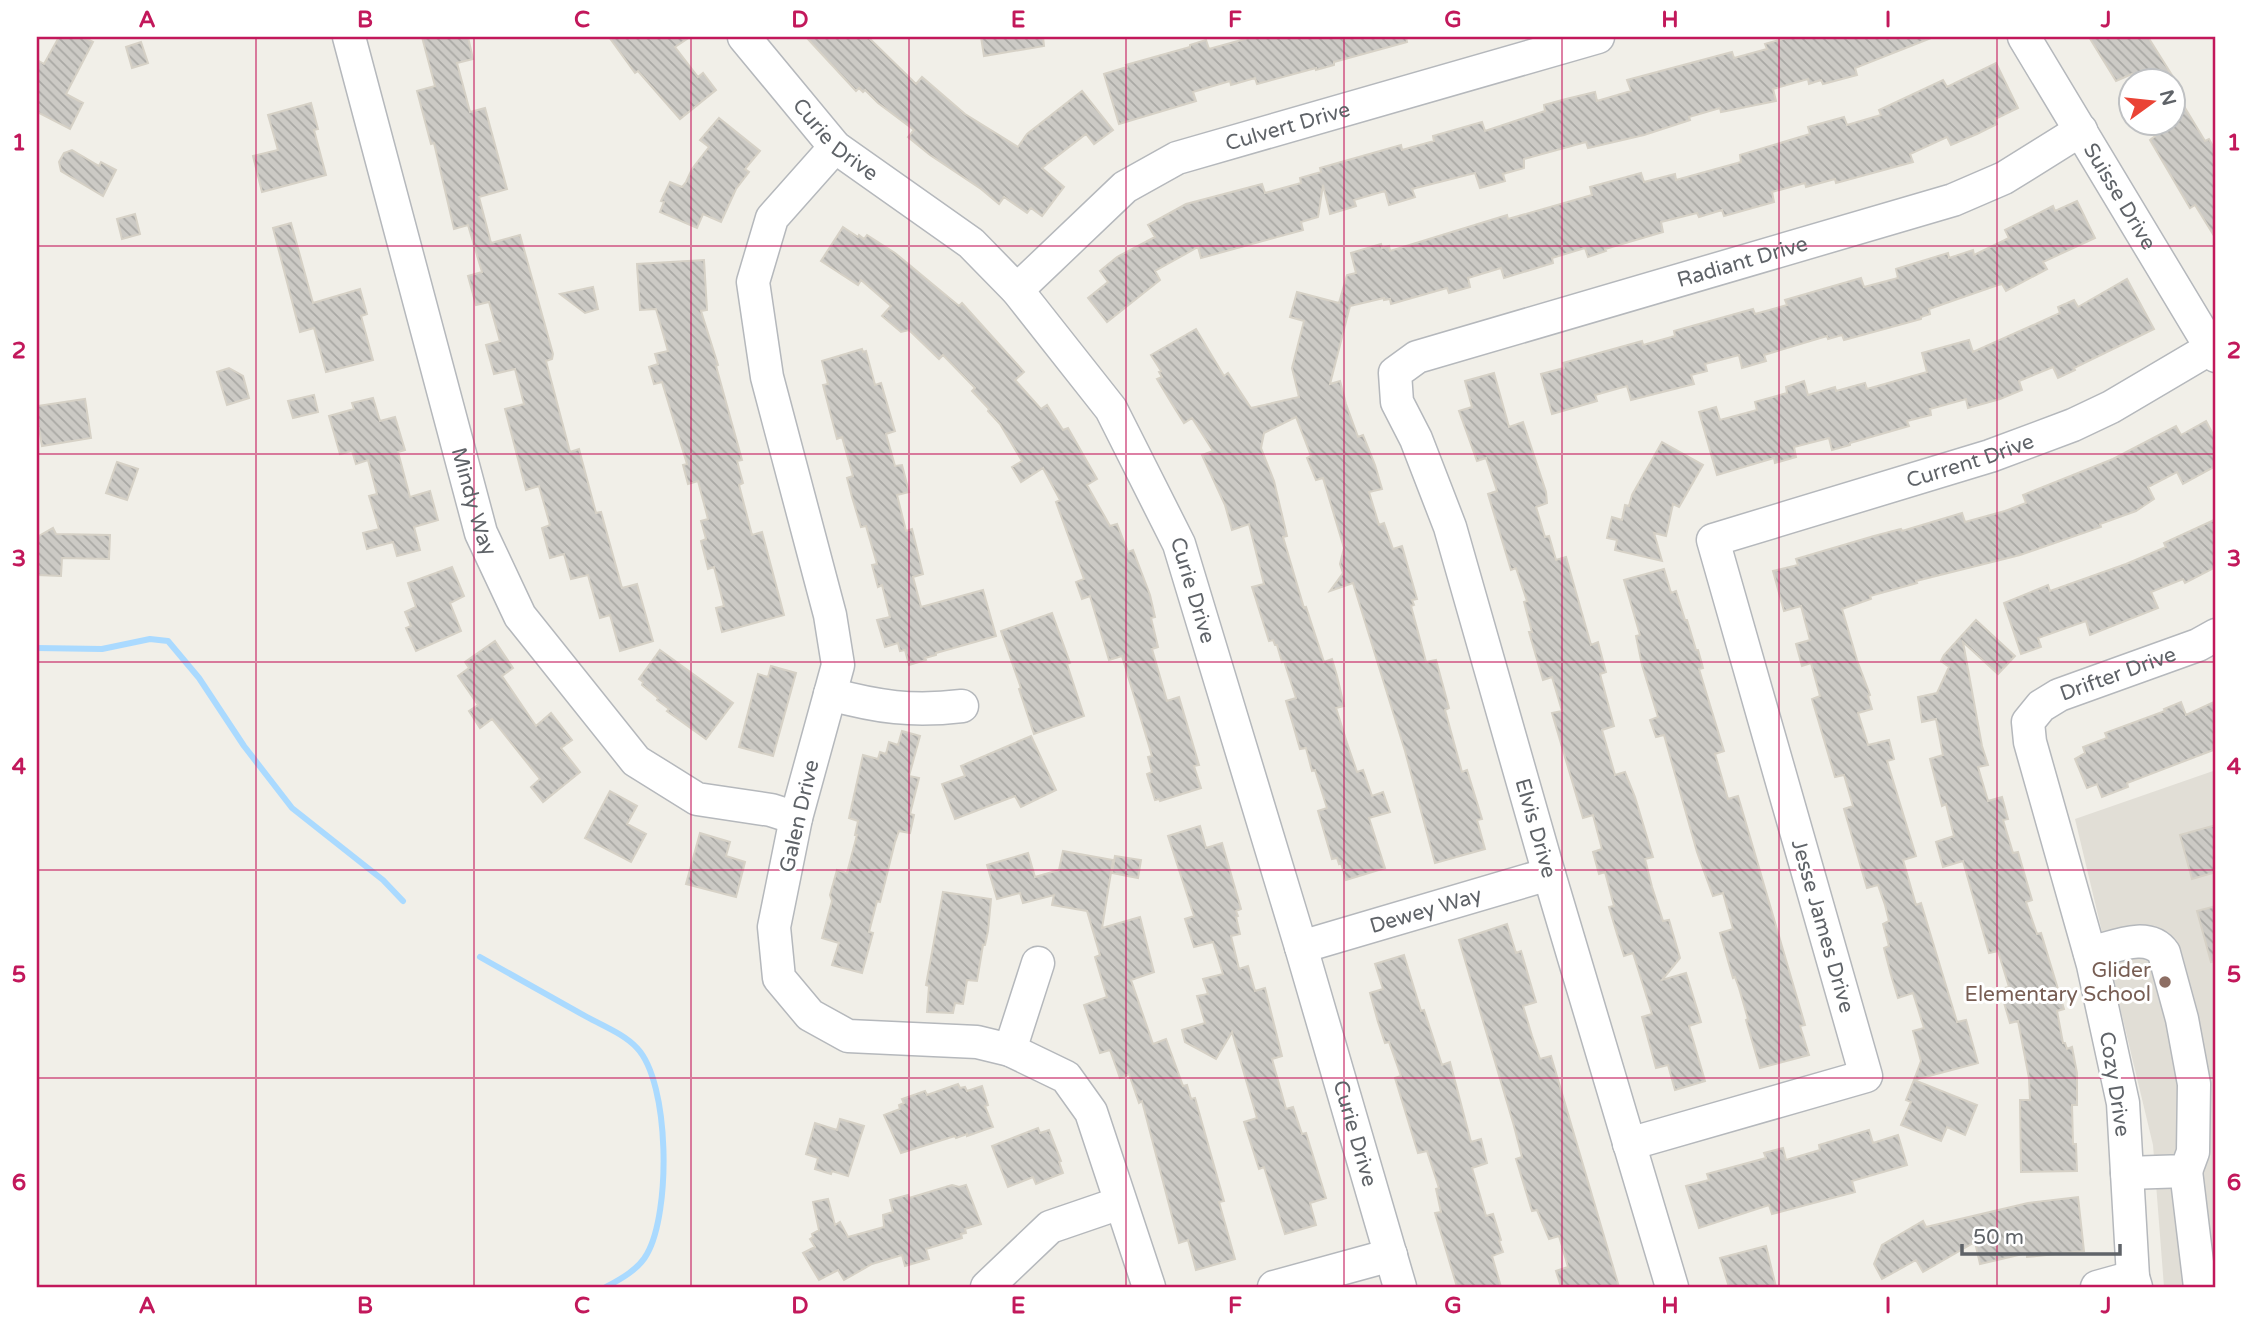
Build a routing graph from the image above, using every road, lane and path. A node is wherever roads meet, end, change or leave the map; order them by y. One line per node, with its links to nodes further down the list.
1 (349, 37): 15 (street, Mindy Way)
2 (744, 37): 6 (street, Curie Drive)
3 (1598, 37): 7 (street, Culvert Drive)
4 (2024, 37): 5 (street, Suisse Drive)
5 (2081, 130): 8 (street, Suisse Drive); 9 (street, Radiant Drive)
6 (835, 147): 7 (street, Curie Drive); 12 (street, Galen Drive)
7 (1017, 290): 17 (street, Curie Drive)
8 (2214, 352): 10 (street, Current Drive)
9 (1395, 373): 16 (street, Elvis Drive)
10 (1713, 540): 21 (street, Jesse James Drive)
11 (2216, 635): 14 (street, Drifter Drive)
12 (830, 694): 13 (street); 15 (street, Galen Drive)
13 (962, 706)
14 (2028, 722): 18 (street, Cozy Drive)
15 (796, 818): 20 (street, Galen Drive)
16 (1549, 874): 17 (street, Dewey Way); 21 (street, Elvis Drive)
17 (1301, 947): 25 (street, Curie Drive)
18 (2090, 953): 22 (street); 23 (street, Cozy Drive)
19 (1038, 963): 20 (street)
20 (1010, 1049): 24 (street, Galen Drive)
21 (1629, 1144): 31 (street, Elvis Drive)
22 (2186, 1171): 23 (street); 33 (street)
23 (2127, 1173): 26 (street, Cozy Drive)
24 (1120, 1203): 27 (street); 28 (street, Galen Drive)
25 (1391, 1255): 29 (street); 30 (street, Curie Drive)
26 (2134, 1282): 32 (street)
27 (987, 1287)
28 (1149, 1287)
29 (1274, 1287)
30 (1400, 1287)
31 (1672, 1287)
32 (2097, 1287)
33 (2200, 1287)

